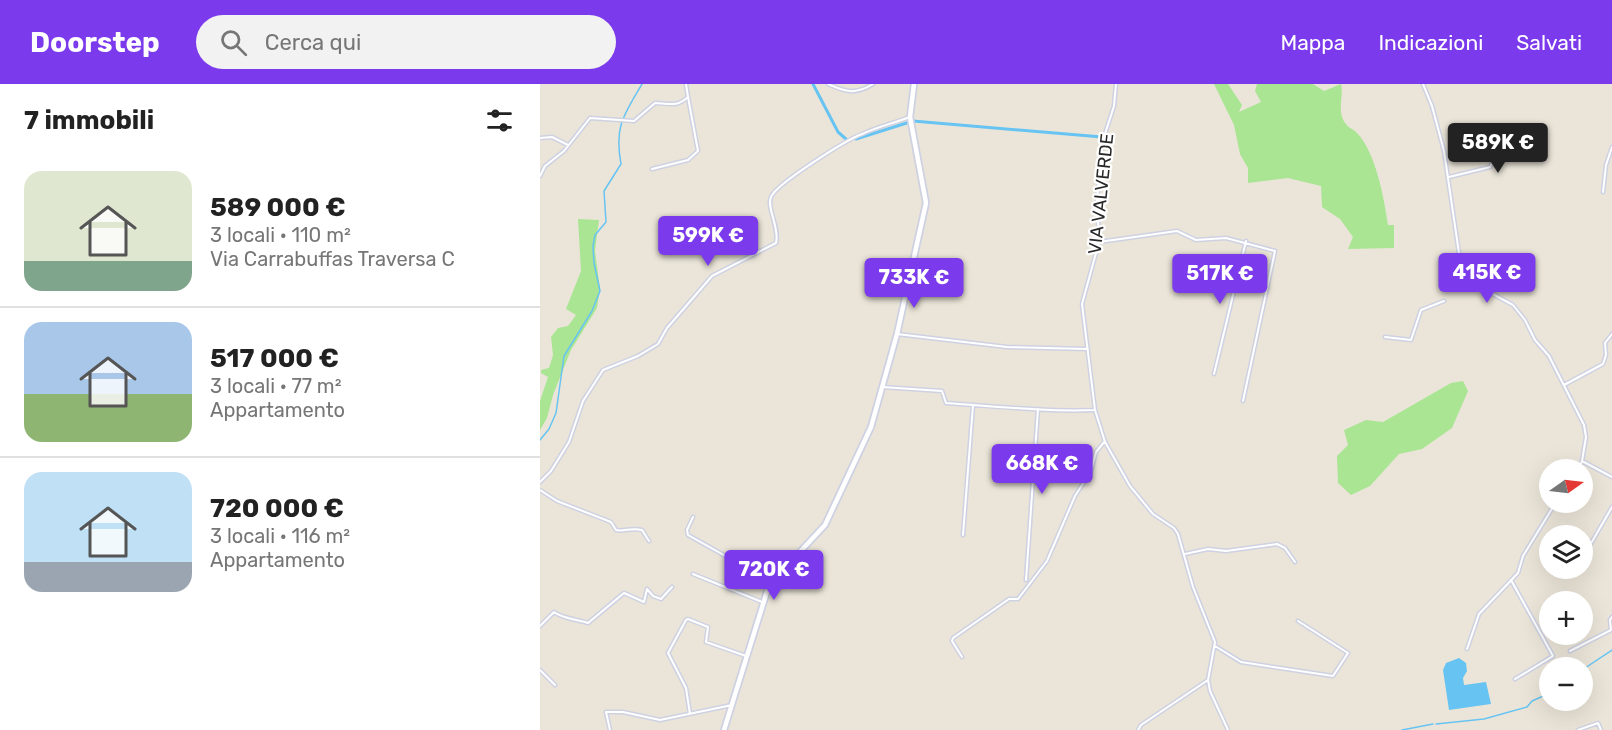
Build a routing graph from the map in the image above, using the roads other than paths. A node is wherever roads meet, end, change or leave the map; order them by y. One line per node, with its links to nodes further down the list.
1 (686, 84): 7 (street)
2 (828, 84): 3 (street)
3 (873, 84)
4 (914, 84): 8 (main road)
5 (1116, 84): 17 (street, VIA VALVERDE)
6 (1423, 84): 15 (street)
7 (688, 97): 11 (street); 13 (street)
8 (911, 120): 20 (main road); 35 (street)
9 (1513, 127): 15 (street)
10 (540, 138): 11 (street)
11 (569, 145): 14 (street)
12 (1612, 147): 16 (street)
13 (652, 169)
14 (540, 176)
15 (1449, 177): 25 (street)
16 (1603, 192)
17 (1099, 242): 18 (street); 23 (street, VIA VALVERDE)
18 (1246, 242): 24 (street); 27 (street)
19 (1444, 301): 22 (street)
20 (897, 334): 23 (street); 26 (main road)
21 (1612, 334): 25 (street)
22 (1385, 337)
23 (1089, 350): 30 (street, VIA VALVERDE)
24 (1214, 374)
25 (1563, 383): 32 (street)
26 (882, 387): 28 (street); 48 (main road)
27 (1243, 401)
28 (974, 405): 29 (street); 40 (street)
29 (1038, 409): 30 (street); 46 (street)
30 (1095, 410): 31 (street, VIA VALVERDE)
31 (1105, 441): 43 (street, VIA VALVERDE); 58 (street)
32 (1582, 459)
33 (1593, 467): 34 (street)
34 (1612, 477)
35 (540, 482)
36 (540, 490): 41 (street)
37 (1612, 507): 42 (street)
38 (1549, 513): 47 (street)
39 (693, 518): 48 (street)
40 (963, 535)
41 (649, 541)
42 (1593, 541)
43 (1185, 554): 44 (street); 54 (street, VIA VALVERDE)
44 (1295, 562)
45 (693, 574): 50 (street)
46 (1026, 580)
47 (1511, 580): 55 (street); 60 (street)
48 (772, 582): 50 (main road)
49 (672, 587): 53 (street)
50 (762, 602): 57 (main road)
51 (1612, 617): 56 (street)
52 (1298, 621): 54 (street)
53 (540, 626)
54 (1215, 646): 61 (street, VIA VALVERDE)
55 (1467, 649)
56 (1570, 651)
57 (746, 656): 63 (main road); 64 (street)
58 (962, 657)
59 (540, 670): 62 (street)
60 (1515, 679)
61 (1208, 680): 67 (street); 68 (street)
62 (555, 685)
63 (732, 705): 64 (street); 66 (main road)
64 (690, 714): 65 (street)
65 (610, 730)
66 (724, 730)
67 (1138, 730)
68 (1228, 730)
69 (1578, 730): 70 (street)
70 (1601, 730)

